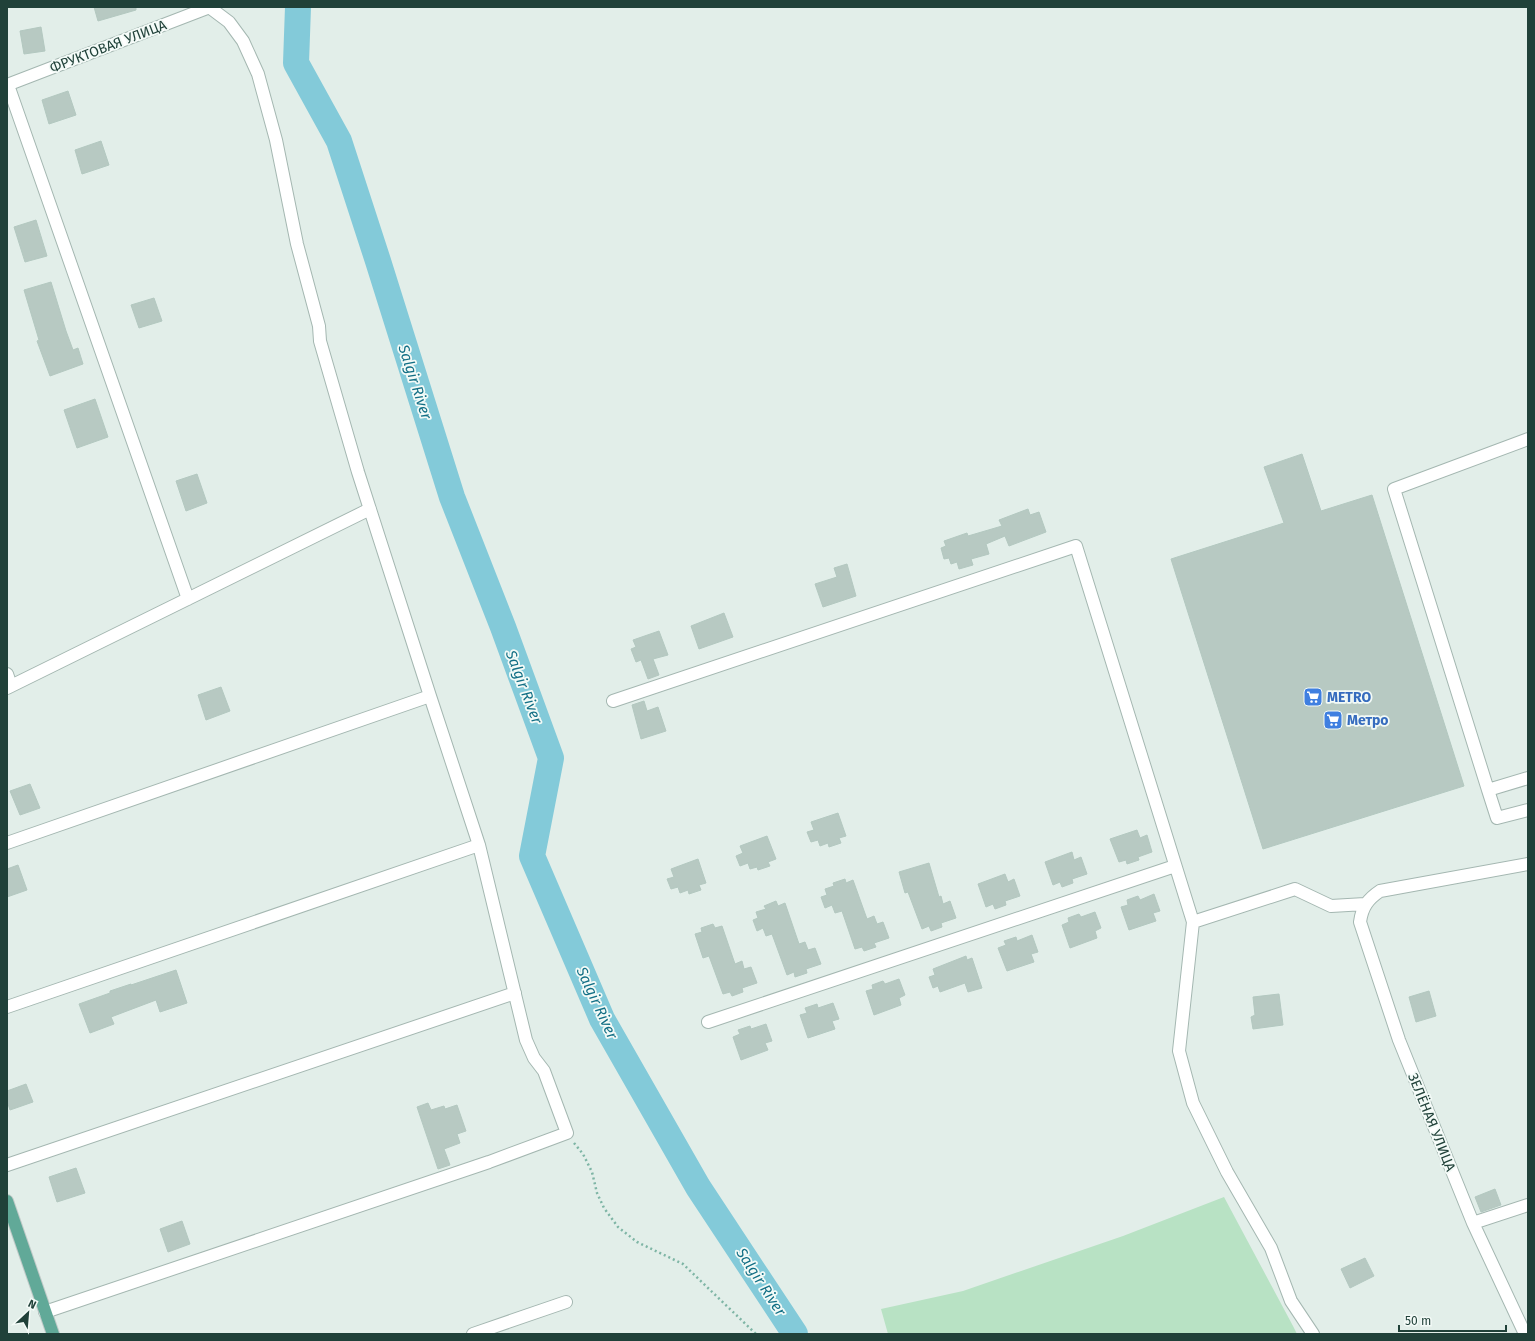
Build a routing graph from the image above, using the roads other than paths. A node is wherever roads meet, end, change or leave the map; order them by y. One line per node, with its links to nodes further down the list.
1 (210, 7): 2 (street, ФРУКТОВАЯ УЛИЦА); 4 (street)
2 (8, 85): 5 (street)
3 (1528, 439): 11 (street)
4 (370, 509): 5 (street); 8 (street)
5 (188, 599): 7 (street)
6 (7, 674): 7 (street)
7 (9, 687)
8 (430, 696): 13 (street); 14 (street)
9 (613, 701): 16 (street)
10 (1528, 778): 11 (street)
11 (1488, 790): 12 (street)
12 (1528, 810)
13 (7, 843)
14 (480, 845): 19 (street); 20 (street)
15 (1528, 864): 17 (street)
16 (1176, 866): 18 (street); 21 (street)
17 (1366, 904): 18 (street); 25 (street, ЗЕЛЁНАЯ УЛИЦА)
18 (1193, 922): 31 (street)
19 (515, 993): 22 (street); 28 (street)
20 (7, 1007)
21 (708, 1022)
22 (7, 1165)
23 (7, 1201): 26 (main road)
24 (1528, 1205): 25 (street)
25 (1473, 1223): 32 (street, ЗЕЛЁНАЯ УЛИЦА)
26 (11, 1226): 28 (main road)
27 (566, 1302): 30 (street)
28 (45, 1312): 29 (main road)
29 (53, 1334)
30 (473, 1334)
31 (1313, 1334)
32 (1525, 1334)

